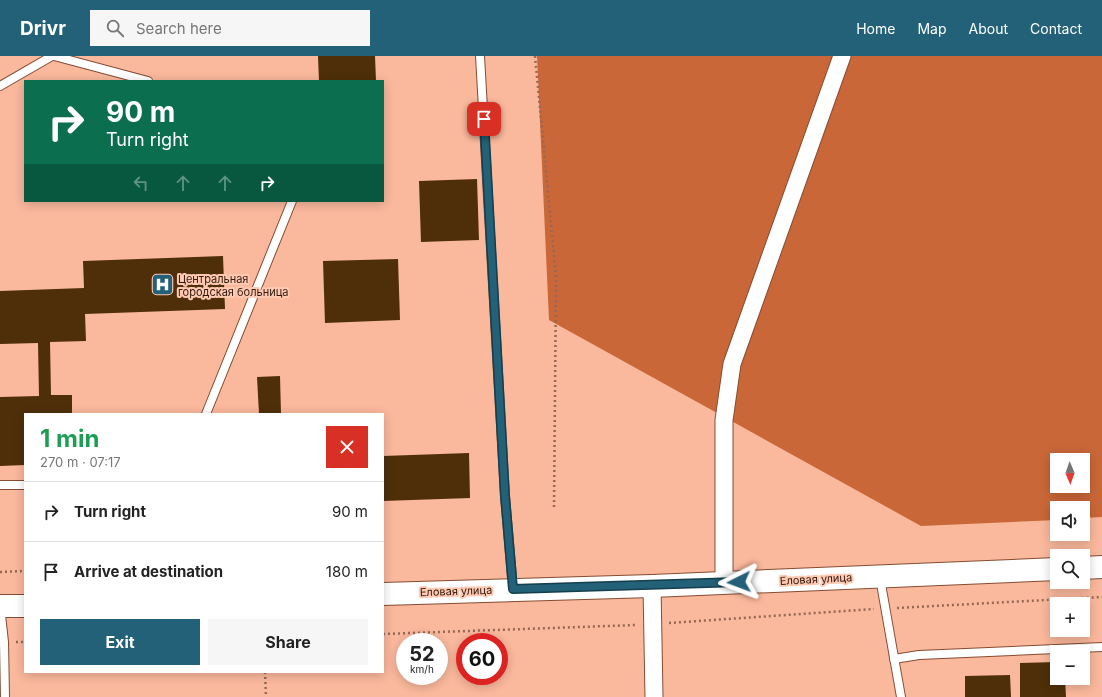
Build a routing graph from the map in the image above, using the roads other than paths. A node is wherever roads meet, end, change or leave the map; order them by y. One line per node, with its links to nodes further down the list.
1 (53, 56): 4 (lane); 5 (lane)
2 (480, 56): 16 (lane)
3 (842, 56): 14 (street)
4 (144, 80)
5 (0, 86)
6 (292, 202): 7 (lane)
7 (206, 413)
8 (24, 485): 9 (lane)
9 (0, 486)
10 (1102, 567): 11 (main road)
11 (1090, 568)
12 (1050, 569): 13 (main road, Еловая улица)
13 (880, 576): 14 (main road, Еловая улица); 21 (lane)
14 (724, 583): 15 (main road, Еловая улица)
15 (652, 586): 16 (main road, Еловая улица); 23 (street)
16 (513, 589): 17 (main road, Еловая улица)
17 (384, 594)
18 (0, 606): 19 (main road); 22 (lane)
19 (24, 606)
20 (1102, 648): 21 (lane)
21 (894, 659): 24 (lane)
22 (5, 697)
23 (654, 697)
24 (901, 697)

